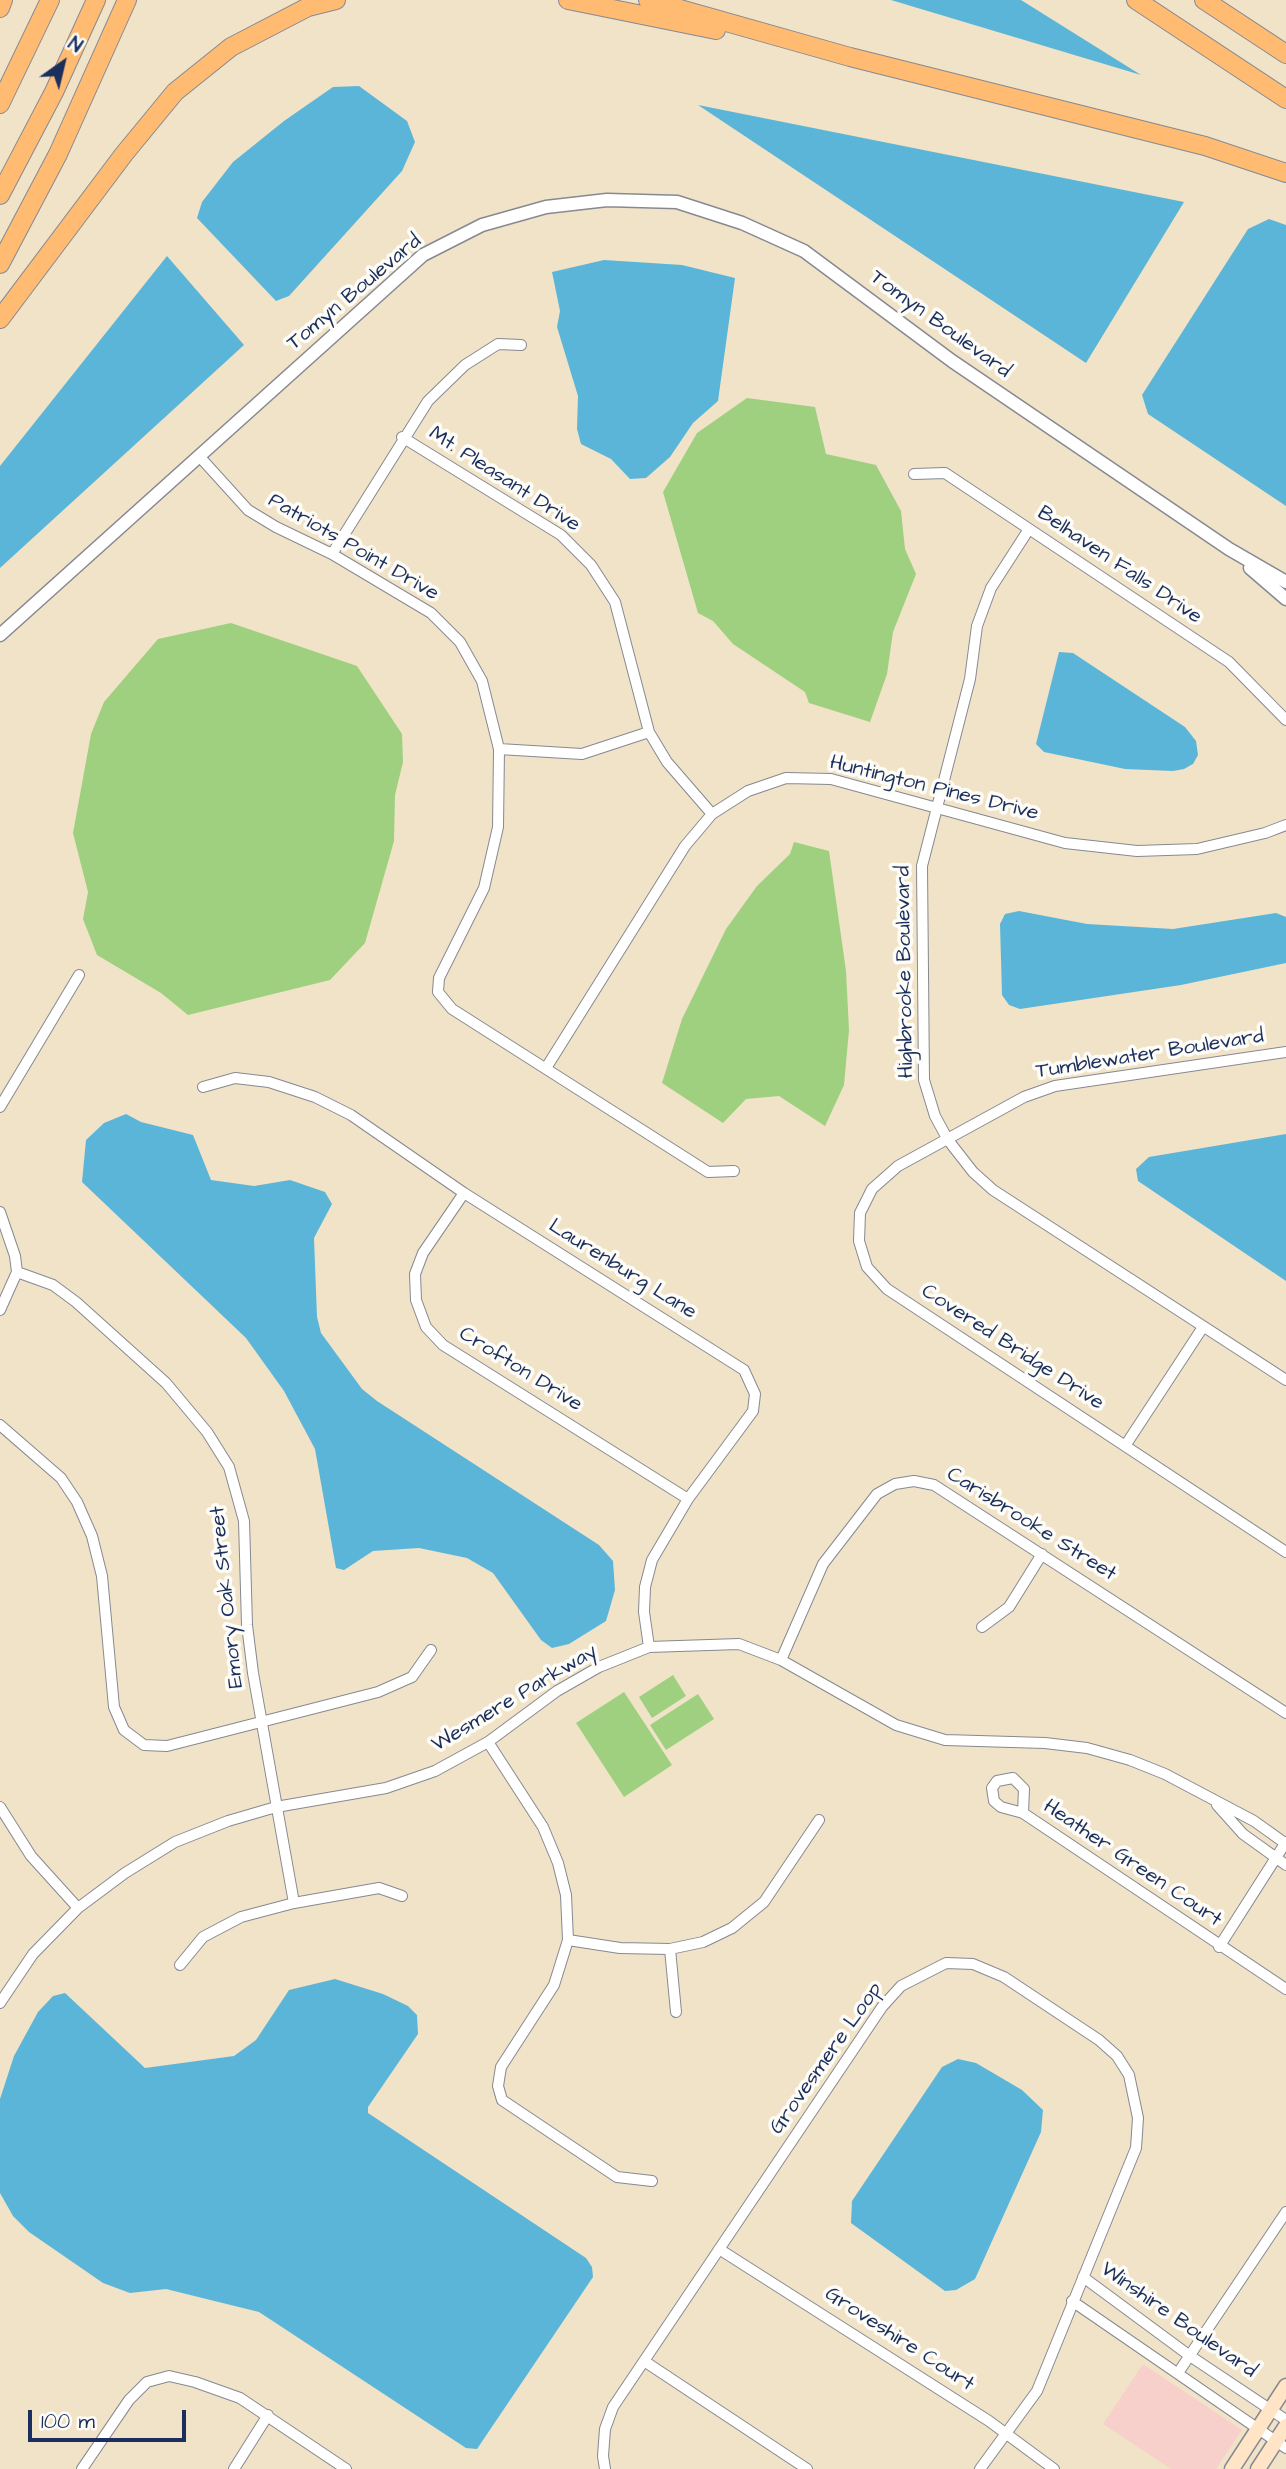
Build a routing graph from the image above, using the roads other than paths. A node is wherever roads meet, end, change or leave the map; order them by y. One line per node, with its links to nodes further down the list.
1 (3, 0): 10 (highway)
2 (50, 0): 14 (highway)
3 (96, 0): 16 (highway)
4 (127, 0): 17 (highway)
5 (336, 0): 18 (highway)
6 (568, 0): 12 (highway)
7 (648, 0): 12 (highway)
8 (1136, 0): 13 (highway)
9 (1204, 0): 11 (highway)
10 (0, 8)
11 (1286, 54)
12 (850, 57): 15 (highway)
13 (1286, 99)
14 (0, 104)
15 (1286, 173)
16 (0, 195)
17 (0, 264)
18 (0, 319)
19 (521, 345): 20 (street)
20 (402, 437): 25 (street); 30 (street, Mt. Pleasant Drive)
21 (199, 456): 24 (street, Tomyn Boulevard); 25 (street, Patriots Point Drive); 28 (street, Tomyn Boulevard)
22 (914, 474): 23 (street, Belhaven Falls Drive)
23 (1029, 529): 29 (street, Belhaven Falls Drive); 32 (street, Highbrooke Boulevard)
24 (1229, 549): 26 (street, Tomyn Boulevard); 27 (street, Tomyn Boulevard)
25 (332, 554): 31 (street, Patriots Point Drive)
26 (1286, 582)
27 (1286, 599)
28 (0, 635)
29 (1286, 720)
30 (649, 732): 31 (street); 33 (street, Mt. Pleasant Drive)
31 (499, 748): 37 (street, Patriots Point Drive)
32 (936, 806): 33 (street, Huntington Pines Drive); 34 (street, Huntington Pines Drive); 40 (street, Highbrooke Boulevard)
33 (712, 814): 37 (street, Huntington Pines Drive)
34 (1286, 825)
35 (79, 975): 39 (street)
36 (1286, 1052): 40 (street, Tumblewater Boulevard)
37 (546, 1068): 41 (street)
38 (203, 1087): 42 (street, Laurenburg Lane)
39 (0, 1107)
40 (948, 1140): 46 (street, Highbrooke Boulevard); 49 (street, Covered Bridge Drive)
41 (734, 1171)
42 (464, 1193): 50 (street, Crofton Drive); 50 (street, Laurenburg Lane)
43 (0, 1212): 44 (street)
44 (17, 1272): 45 (street); 58 (street, Emory Oak Street)
45 (0, 1310)
46 (1203, 1326): 47 (street, Highbrooke Boulevard); 49 (street)
47 (1286, 1380)
48 (0, 1425): 58 (street)
49 (1125, 1446): 51 (street, Covered Bridge Drive)
50 (688, 1499): 54 (street, Laurenburg Lane)
51 (1286, 1552)
52 (1042, 1554): 53 (street); 56 (street, Carisbrooke Street); 57 (street, Carisbrooke Street)
53 (982, 1627)
54 (649, 1647): 56 (street, Wesmere Parkway); 59 (street, Wesmere Parkway)
55 (431, 1650): 58 (street)
56 (781, 1660): 60 (street, Wesmere Parkway)
57 (1286, 1713)
58 (261, 1720): 62 (street, Emory Oak Street)
59 (488, 1742): 62 (street, Wesmere Parkway); 71 (street)
60 (1215, 1802): 65 (street, Wesmere Parkway); 66 (street, Wesmere Parkway)
61 (0, 1807): 70 (street)
62 (276, 1807): 69 (street, Emory Oak Street); 70 (street, Wesmere Parkway)
63 (1023, 1813): 72 (street, Heather Green Court)
64 (819, 1820): 73 (street)
65 (1286, 1843): 66 (street)
66 (1276, 1859): 67 (street, Wesmere Parkway); 72 (street)
67 (1286, 1865)
68 (402, 1896): 69 (street)
69 (294, 1903): 74 (street)
70 (78, 1908): 76 (street, Wesmere Parkway)
71 (568, 1940): 73 (street); 78 (street)
72 (1219, 1947): 75 (street, Heather Green Court)
73 (670, 1949): 77 (street)
74 (180, 1965)
75 (1286, 1989)
76 (0, 2003)
77 (677, 2012)
78 (652, 2181)
79 (1286, 2212): 83 (street)
80 (719, 2249): 81 (street, Grovesmere Loop); 84 (street, Grovesmere Loop); 92 (street, Groveshire Court)
81 (1083, 2277): 82 (street, Grovesmere Loop); 83 (street, Winshire Boulevard)
82 (1072, 2301): 85 (street, Winshire Boulevard); 92 (street, Grovesmere Loop)
83 (1190, 2356): 85 (street); 87 (street, Winshire Boulevard)
84 (644, 2361): 97 (street, Grovesmere Loop); 98 (street)
85 (1178, 2373): 91 (street, Winshire Boulevard)
86 (1286, 2386): 87 (main road)
87 (1271, 2409): 89 (street, Winshire Boulevard); 91 (main road)
88 (268, 2415): 94 (street); 95 (street); 96 (street)
89 (1286, 2420)
90 (1286, 2426): 93 (main road)
91 (1258, 2427): 93 (street, Winshire Boulevard); 101 (main road)
92 (1006, 2436): 99 (street, Grovesmere Loop); 100 (street, Groveshire Court)
93 (1281, 2444): 102 (main road)
94 (82, 2469)
95 (234, 2469)
96 (346, 2469)
97 (605, 2469)
98 (807, 2469)
99 (980, 2469)
100 (1054, 2469)
101 (1232, 2469)
102 (1258, 2469)

